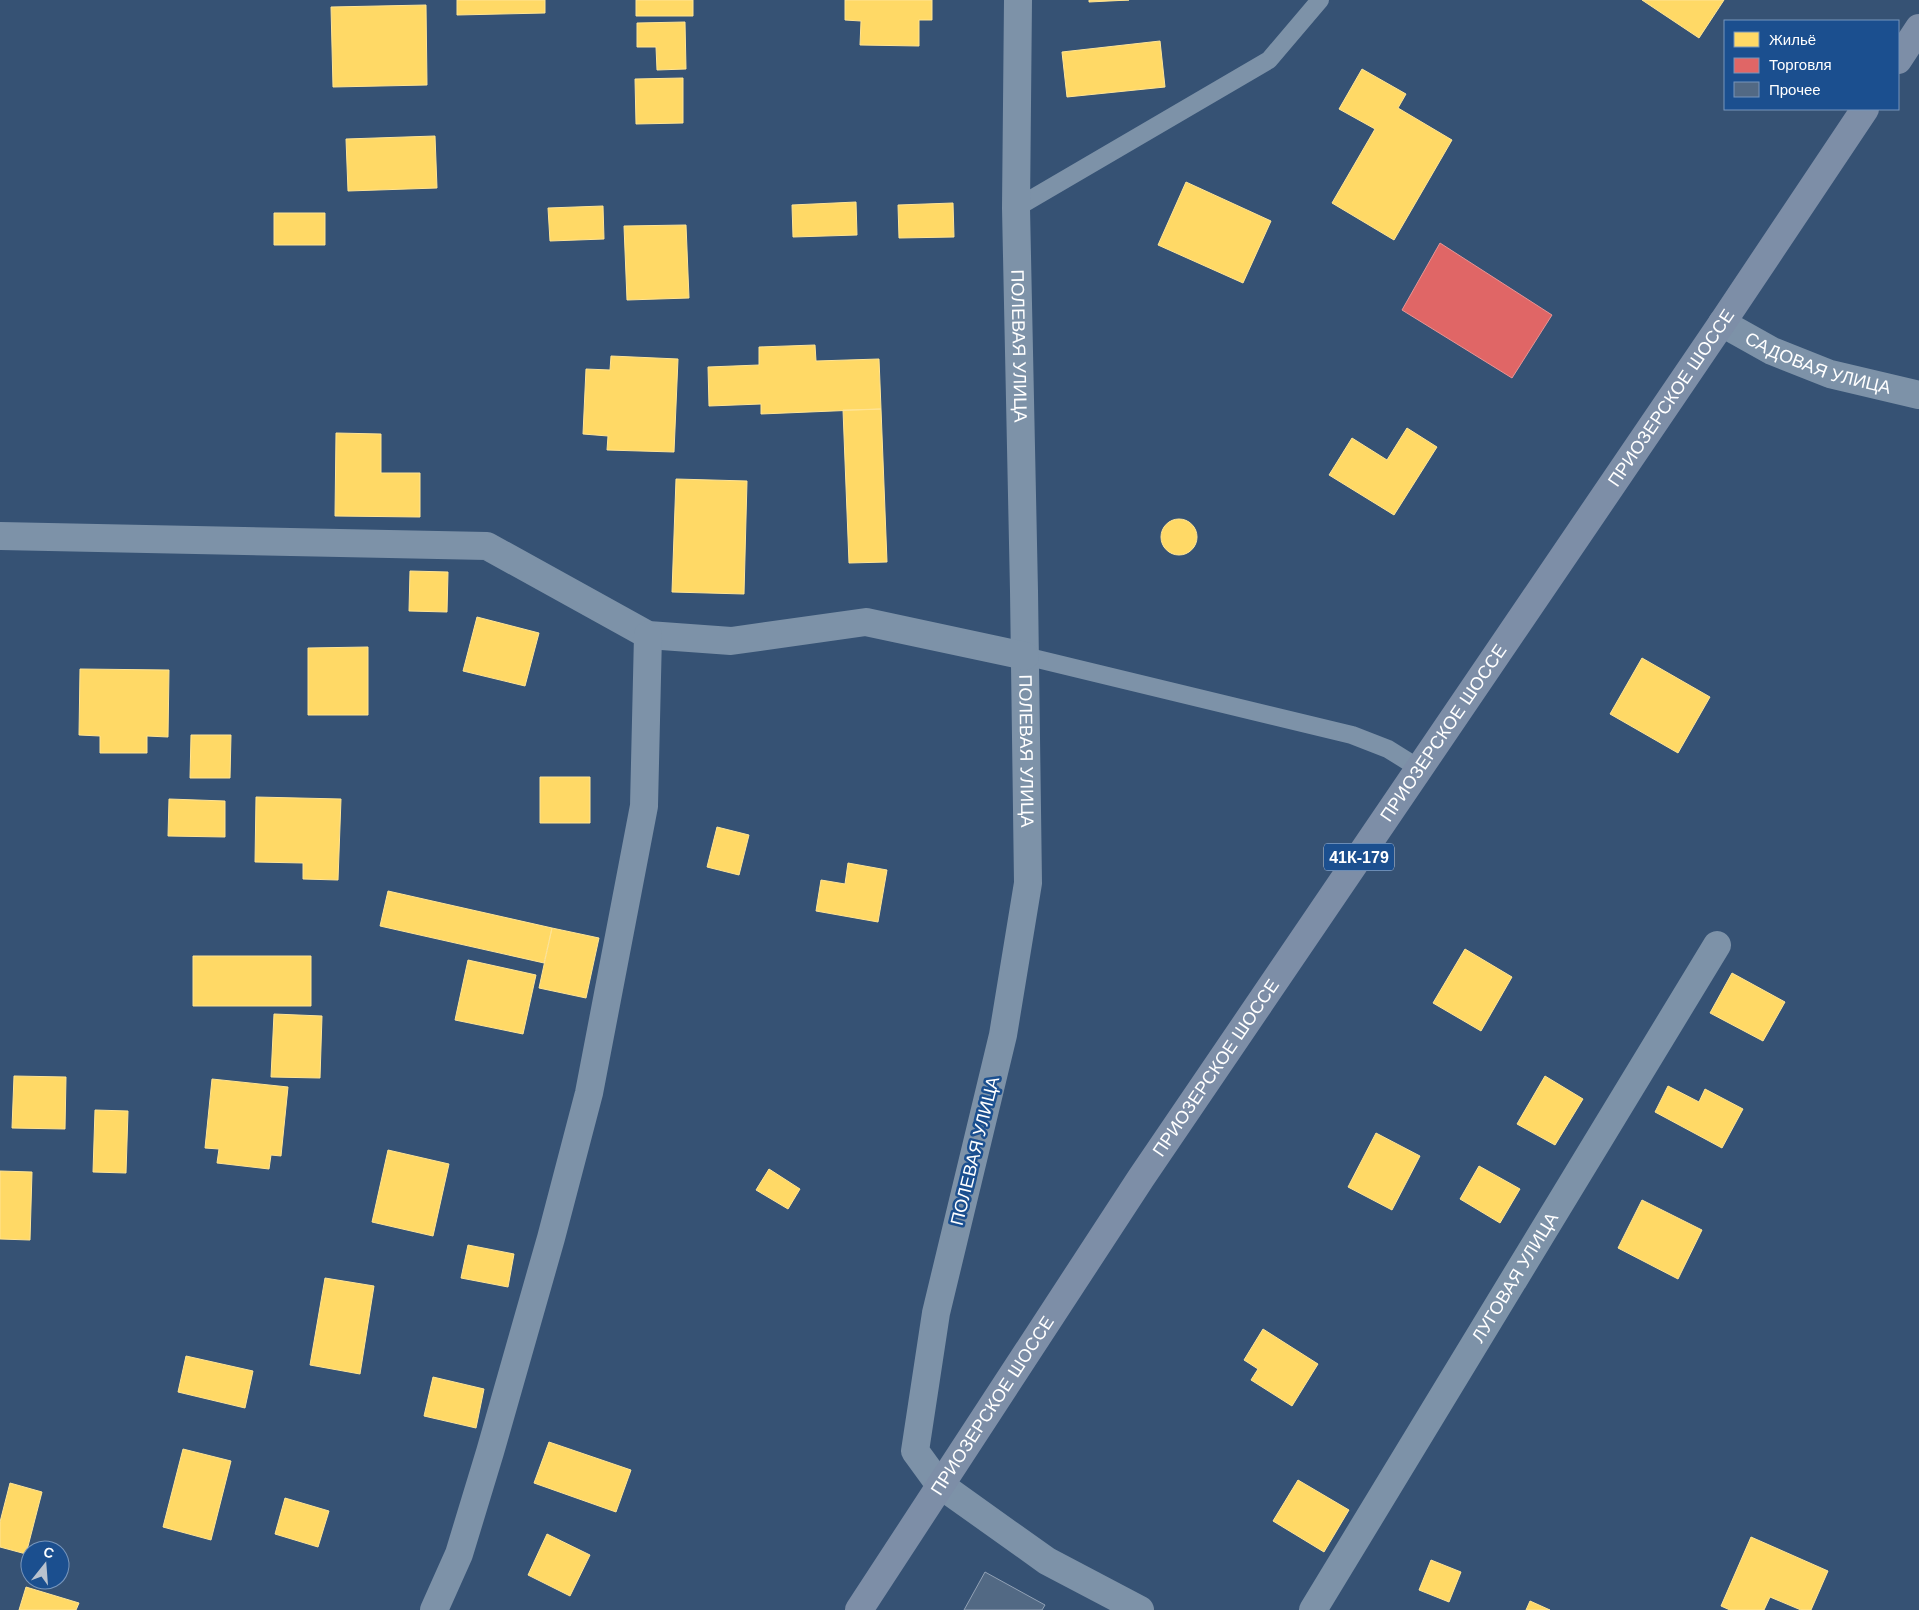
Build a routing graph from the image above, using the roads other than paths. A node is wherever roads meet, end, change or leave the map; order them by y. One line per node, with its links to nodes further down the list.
1 (1018, 0): 6 (street, ПОЛЕВАЯ УЛИЦА)
2 (1320, 0): 6 (lane)
3 (1919, 28): 4 (main road)
4 (1899, 58)
5 (1864, 110): 7 (main road, ПРИОЗЕРСКОЕ ШОССЕ / 41К-179)
6 (1016, 208): 11 (street, ПОЛЕВАЯ УЛИЦА)
7 (1722, 323): 8 (street, САДОВАЯ УЛИЦА); 12 (main road, ПРИОЗЕРСКОЕ ШОССЕ / 41К-179)
8 (1919, 395)
9 (0, 536): 10 (street)
10 (648, 635): 11 (street); 15 (street)
11 (1025, 656): 12 (lane); 14 (street, ПОЛЕВАЯ УЛИЦА)
12 (1420, 769): 14 (main road, ПРИОЗЕРСКОЕ ШОССЕ / 41К-179)
13 (1717, 945): 18 (street, ЛУГОВАЯ УЛИЦА)
14 (939, 1484): 16 (main road, ПРИОЗЕРСКОЕ ШОССЕ / 41К-179); 17 (street)
15 (434, 1610)
16 (859, 1610)
17 (1140, 1610)
18 (1313, 1610)

